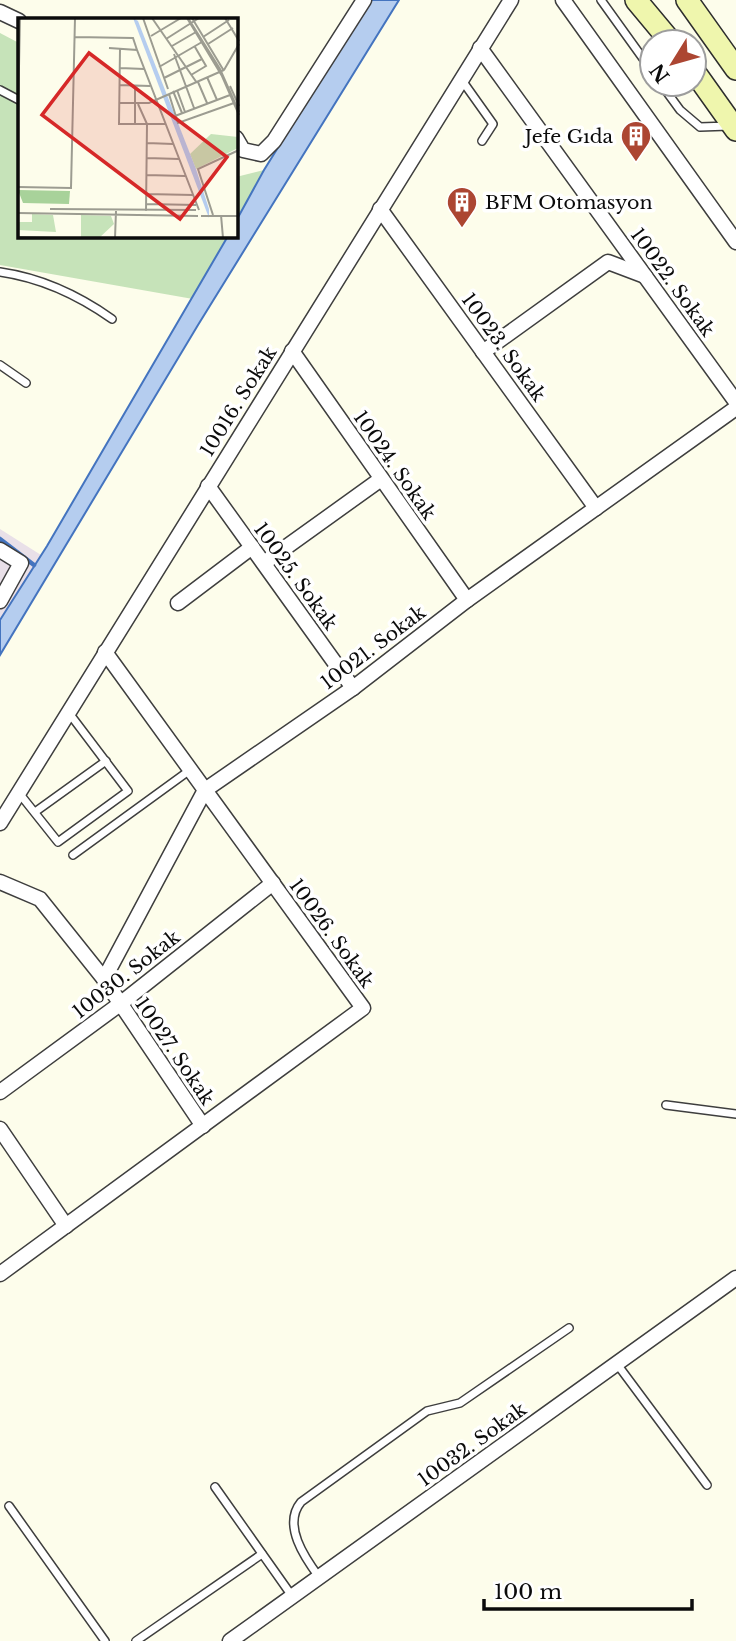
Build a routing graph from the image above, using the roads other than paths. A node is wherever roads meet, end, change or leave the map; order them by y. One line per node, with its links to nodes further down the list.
1 (364, 0): 19 (street)
2 (511, 0): 10 (street, 10016. Sokak)
3 (563, 0): 22 (street)
4 (601, 0): 11 (lane)
5 (636, 0): 9 (street)
6 (687, 0): 12 (street)
7 (0, 12): 8 (street)
8 (18, 21)
9 (659, 28)
10 (480, 48): 13 (street, 10016. Sokak); 24 (street, 10022. Sokak)
11 (638, 52)
12 (736, 69)
13 (461, 79): 20 (lane); 21 (street, 10016. Sokak)
14 (0, 90): 17 (lane)
15 (708, 90): 18 (street)
16 (671, 98): 18 (lane)
17 (18, 99)
18 (735, 128)
19 (238, 141)
20 (482, 141)
21 (380, 209): 26 (street, 10016. Sokak); 27 (street, 10023. Sokak)
22 (736, 242)
23 (0, 272): 25 (lane)
24 (645, 276): 27 (street); 30 (street, 10022. Sokak)
25 (112, 319)
26 (292, 351): 32 (street, 10024. Sokak); 33 (street, 10016. Sokak)
27 (484, 352): 34 (street, 10023. Sokak)
28 (0, 365): 29 (lane)
29 (26, 383)
30 (736, 402)
31 (736, 408): 34 (street, 10021. Sokak)
32 (381, 479): 37 (street); 38 (street, 10024. Sokak)
33 (208, 486): 35 (street, 10025. Sokak); 41 (street, 10016. Sokak)
34 (596, 508): 38 (street, 10021. Sokak)
35 (251, 547): 37 (street, 10025. Sokak); 40 (street)
36 (0, 550): 39 (street)
37 (264, 563): 42 (street, 10025. Sokak)
38 (467, 600): 42 (street, 10021. Sokak)
39 (0, 601)
40 (177, 603)
41 (105, 652): 43 (street, 10016. Sokak); 45 (street, 10026. Sokak)
42 (352, 688): 46 (street, 10021. Sokak)
43 (68, 712): 44 (lane); 47 (street, 10016. Sokak)
44 (106, 761): 48 (lane); 48 (lane)
45 (190, 770): 46 (street, 10026. Sokak); 50 (lane)
46 (205, 790): 52 (street, 10026. Sokak); 53 (street, 10021. Sokak)
47 (18, 793): 48 (lane); 49 (street, 10016. Sokak)
48 (35, 812)
49 (0, 822)
50 (73, 855)
51 (0, 882): 53 (street, 10027. Sokak)
52 (273, 883): 54 (street, 10030. Sokak); 58 (street, 10026. Sokak)
53 (104, 979): 54 (street, 10027. Sokak)
54 (120, 1003): 55 (street, 10030. Sokak); 58 (street, 10027. Sokak)
55 (0, 1092)
56 (666, 1105): 57 (lane)
57 (736, 1114)
58 (203, 1126): 60 (street, 10026. Sokak)
59 (0, 1129): 60 (street)
60 (66, 1226): 61 (street, 10026. Sokak)
61 (0, 1274)
62 (736, 1278): 64 (street, 10032. Sokak)
63 (569, 1328): 69 (lane)
64 (617, 1364): 65 (lane); 69 (street, 10032. Sokak)
65 (707, 1485)
66 (215, 1488): 68 (lane)
67 (9, 1506): 71 (lane)
68 (262, 1553): 70 (lane); 72 (lane)
69 (319, 1577): 70 (street, 10032. Sokak)
70 (292, 1597): 73 (street, 10032. Sokak)
71 (105, 1641)
72 (136, 1641)
73 (230, 1641)

